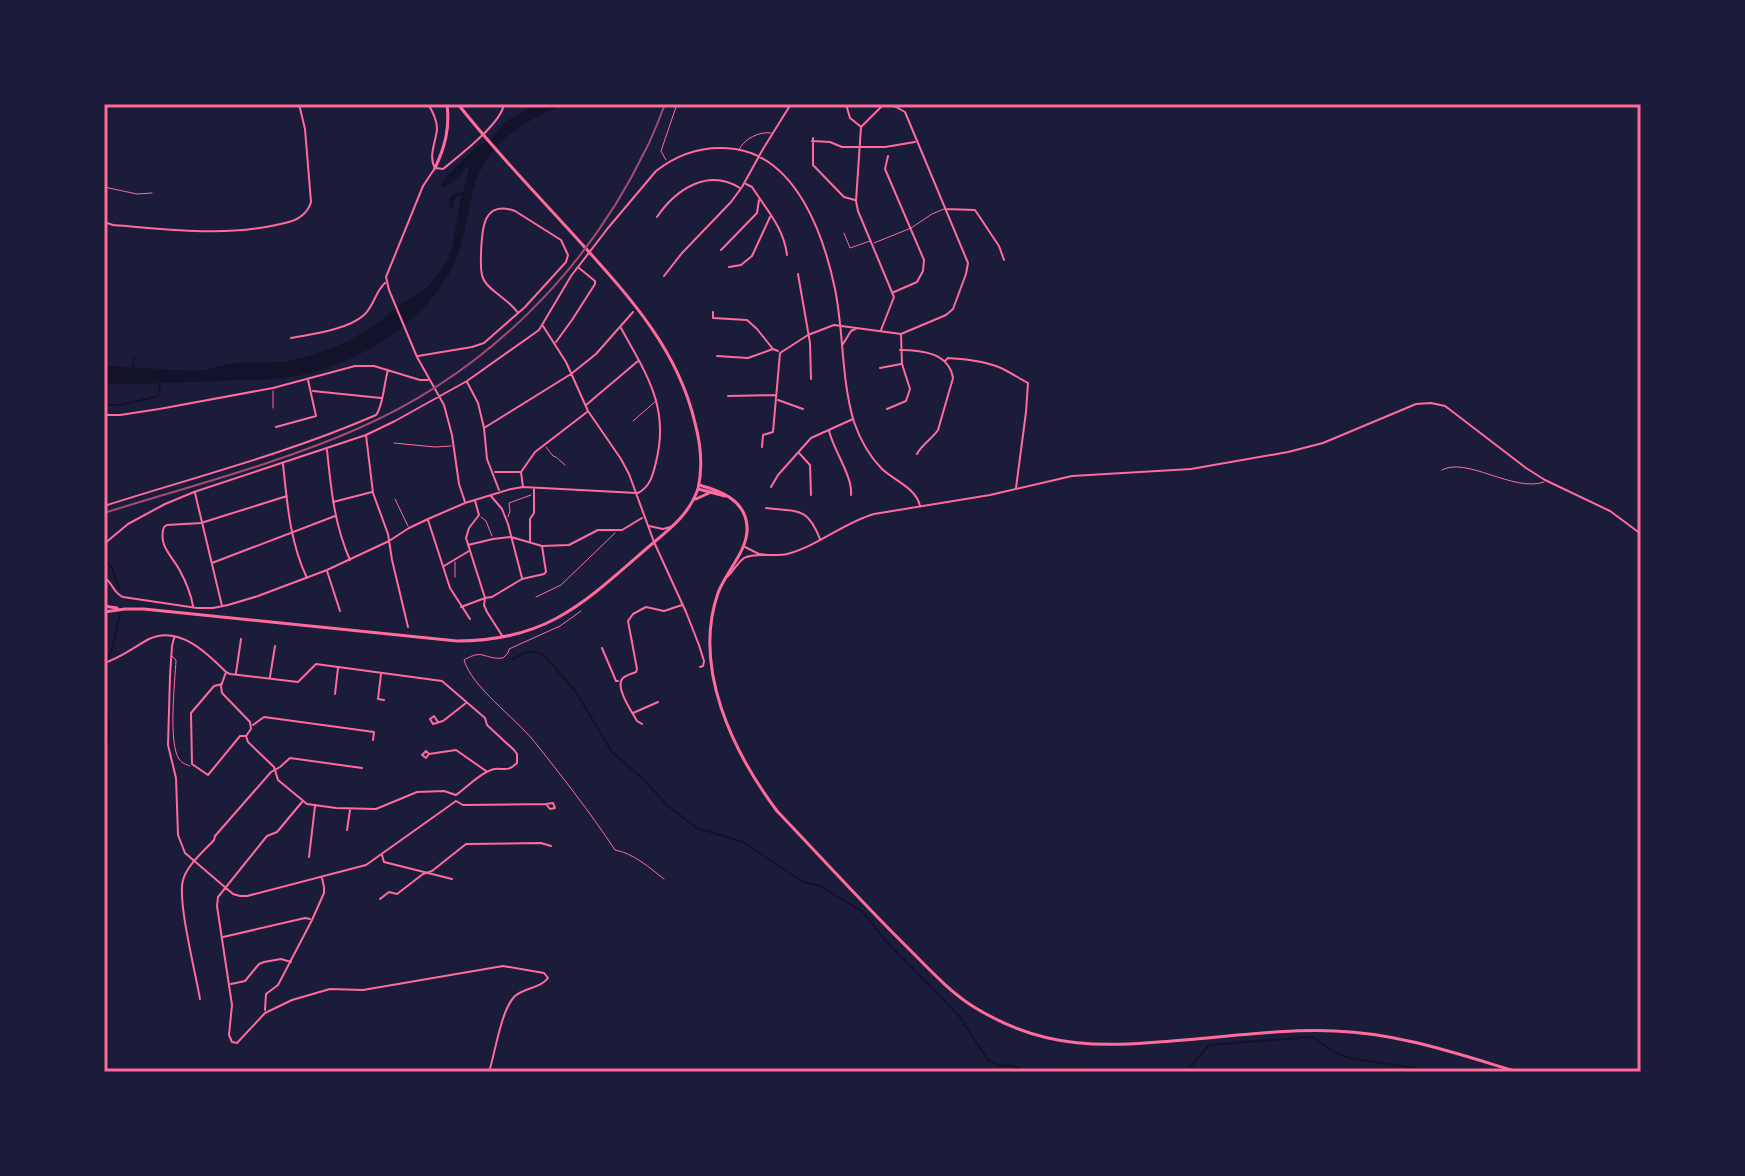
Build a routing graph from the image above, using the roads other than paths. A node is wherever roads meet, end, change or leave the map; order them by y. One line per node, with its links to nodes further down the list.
1 (299, 104): 28 (street)
2 (428, 104): 18 (street)
3 (447, 104): 18 (main road)
4 (458, 104): 102 (main road)
5 (504, 104): 18 (street)
6 (677, 104): 17 (lane)
7 (791, 104): 11 (street)
8 (846, 104): 10 (street)
9 (889, 104): 10 (street); 12 (street)
10 (861, 127): 13 (street)
11 (773, 134): 14 (lane); 16 (street)
12 (916, 141): 13 (street); 25 (street)
13 (860, 146): 24 (street); 24 (street)
14 (739, 150): 16 (street); 17 (street)
15 (888, 156): 29 (street)
16 (758, 157): 19 (street); 44 (street)
17 (667, 163): 35 (street)
18 (435, 168): 39 (street)
19 (745, 183): 21 (street); 23 (street)
20 (104, 187): 22 (lane)
21 (741, 189): 27 (street); 38 (street)
22 (152, 193)
23 (759, 199): 26 (street); 32 (street)
24 (856, 201): 31 (street)
25 (944, 209): 29 (lane); 34 (street); 49 (street)
26 (770, 215): 33 (street); 36 (street)
27 (657, 217)
28 (104, 222)
29 (911, 228): 31 (lane); 40 (street)
30 (844, 233): 31 (lane)
31 (871, 242): 40 (street)
32 (721, 250)
33 (787, 255)
34 (1004, 260)
35 (578, 267): 45 (street); 52 (street)
36 (729, 267)
37 (798, 274): 50 (street)
38 (664, 276)
39 (386, 283): 51 (street); 58 (street)
40 (893, 292): 48 (street)
41 (633, 312): 46 (street)
42 (713, 312): 54 (street)
43 (518, 313): 43 (street); 58 (street)
44 (840, 325): 47 (street); 50 (street); 53 (street)
45 (543, 326): 52 (street); 68 (street)
46 (620, 326): 59 (street); 64 (street)
47 (858, 327): 48 (street); 53 (street)
48 (881, 330): 49 (street)
49 (901, 334): 55 (street)
50 (808, 335): 56 (street); 67 (street)
51 (291, 338)
52 (555, 342): 64 (street)
53 (843, 346): 82 (street)
54 (773, 349): 56 (street); 57 (street)
55 (900, 350): 60 (street); 61 (street)
56 (780, 353): 74 (street)
57 (717, 356)
58 (417, 357): 66 (street)
59 (639, 360): 75 (street); 76 (street)
60 (945, 361): 94 (street); 105 (street)
61 (902, 364): 62 (street); 79 (street)
62 (880, 368)
63 (388, 370): 65 (street); 66 (street); 73 (street)
64 (571, 374): 76 (street); 85 (street)
65 (308, 379): 69 (street); 70 (street)
66 (429, 379): 72 (street)
67 (811, 379)
68 (467, 381): 72 (street); 85 (street)
69 (273, 388): 77 (lane); 81 (street)
70 (311, 391): 73 (street); 84 (street)
71 (728, 396): 74 (street)
72 (439, 397): 87 (street); 89 (street)
73 (381, 398): 122 (street)
74 (777, 398): 78 (street); 91 (street)
75 (657, 400): 83 (lane); 109 (street)
76 (586, 405): 80 (street)
77 (273, 408)
78 (803, 409)
79 (887, 409)
80 (588, 411): 90 (street); 109 (street)
81 (104, 415)
82 (853, 419): 86 (street); 123 (street)
83 (633, 421)
84 (276, 427)
85 (484, 428): 99 (street)
86 (829, 430): 93 (street); 113 (street)
87 (366, 435): 92 (street); 107 (street)
88 (394, 443): 89 (lane)
89 (453, 445): 121 (street)
90 (544, 445): 96 (lane); 98 (street)
91 (762, 447)
92 (326, 449): 95 (street); 119 (street)
93 (798, 453): 103 (street); 112 (street)
94 (917, 454)
95 (283, 463): 106 (street); 114 (street)
96 (565, 465)
97 (1442, 470): 100 (lane)
98 (521, 472): 99 (street); 101 (street)
99 (492, 473): 108 (street)
100 (1545, 480): 105 (street); 136 (street)
101 (523, 487): 104 (street); 108 (street)
102 (698, 487): 110 (main road); 116 (main road); 120 (main road)
103 (771, 487)
104 (534, 488): 109 (street); 111 (street)
105 (1016, 489): 123 (street)
106 (194, 492): 130 (street); 143 (street)
107 (373, 492): 119 (street); 140 (street)
108 (499, 492): 115 (street)
109 (637, 493): 127 (street)
110 (709, 493): 116 (main road); 120 (main road)
111 (533, 495): 129 (lane); 141 (street)
112 (811, 495)
113 (851, 495)
114 (287, 496): 130 (street); 135 (street)
115 (491, 496): 118 (street); 129 (street)
116 (728, 497): 146 (main road)
117 (395, 499): 133 (lane)
118 (475, 501): 121 (street); 125 (street)
119 (333, 502): 126 (street)
120 (693, 502): 132 (main road)
121 (465, 503): 128 (street)
122 (104, 506)
123 (920, 507): 139 (street)
124 (766, 508): 139 (street)
125 (479, 515): 138 (lane); 144 (street)
126 (335, 516): 135 (street); 150 (street)
127 (644, 517): 131 (street); 134 (street)
128 (428, 519): 133 (street); 153 (street)
129 (507, 520): 137 (street)
130 (201, 523): 152 (street); 165 (street)
131 (648, 526): 132 (street); 142 (street)
132 (674, 526): 142 (main road)
133 (409, 528): 140 (street)
134 (616, 531): 145 (street); 160 (lane)
135 (292, 532): 152 (street); 157 (street)
136 (1641, 534)
137 (511, 537): 138 (street); 141 (street); 158 (street)
138 (493, 539): 144 (street)
139 (820, 539): 149 (street)
140 (389, 541): 150 (street); 172 (street)
141 (530, 542): 145 (street)
142 (654, 542): 162 (street); 174 (main road)
143 (104, 544)
144 (468, 545): 147 (street)
145 (542, 546): 158 (street)
146 (742, 548): 148 (street); 149 (street); 159 (main road)
147 (470, 551): 151 (street); 161 (street)
148 (752, 555): 149 (street); 159 (street)
149 (770, 555)
150 (350, 560): 154 (street)
151 (455, 560): 153 (street); 156 (lane)
152 (212, 563): 164 (street)
153 (443, 566): 166 (street)
154 (327, 570): 157 (street); 168 (street)
155 (104, 577): 165 (street)
156 (455, 577)
157 (307, 578): 164 (street)
158 (522, 579): 161 (street)
159 (725, 579): 229 (main road)
160 (536, 597)
161 (485, 598): 166 (street); 174 (street)
162 (684, 605): 183 (street); 188 (street)
163 (104, 606): 167 (main road)
164 (222, 606): 165 (street)
165 (194, 607)
166 (461, 607): 171 (street)
167 (125, 609): 170 (main road); 174 (main road)
168 (340, 611)
169 (581, 611): 179 (lane)
170 (104, 612)
171 (470, 619)
172 (408, 627)
173 (175, 636): 180 (street); 181 (street); 184 (street)
174 (504, 638)
175 (241, 639): 186 (street)
176 (507, 644): 179 (lane)
177 (275, 646): 187 (street)
178 (602, 648): 188 (street)
179 (509, 649): 219 (lane)
180 (171, 656): 201 (lane); 215 (street)
181 (106, 662)
182 (339, 667): 185 (street); 187 (street); 190 (street)
183 (700, 667)
184 (226, 672): 186 (street); 189 (street)
185 (381, 673): 191 (street); 192 (street)
186 (236, 674): 187 (street)
187 (270, 679)
188 (620, 681): 194 (street)
189 (222, 684): 197 (street); 201 (street)
190 (335, 694)
191 (384, 700)
192 (467, 702): 195 (street); 204 (street)
193 (658, 702): 194 (street)
194 (633, 713): 196 (street)
195 (438, 722)
196 (642, 724)
197 (251, 725): 198 (street); 199 (street)
198 (246, 736): 201 (street); 203 (street)
199 (373, 740)
200 (429, 754): 204 (street)
201 (192, 764)
202 (362, 768): 203 (street)
203 (275, 770): 206 (street); 215 (street)
204 (487, 772): 205 (street)
205 (456, 795): 207 (street); 210 (street)
206 (303, 801): 209 (street); 220 (street)
207 (456, 801): 208 (street); 213 (street)
208 (546, 804)
209 (316, 805): 210 (street); 214 (street)
210 (350, 808): 211 (street)
211 (347, 830)
212 (551, 846): 216 (street)
213 (382, 854): 216 (street); 217 (street)
214 (309, 857)
215 (195, 862): 220 (street); 226 (street)
216 (428, 873): 218 (street); 221 (street)
217 (321, 877): 220 (street); 222 (street)
218 (452, 879)
219 (664, 879)
220 (224, 887): 223 (street)
221 (380, 899)
222 (312, 920): 223 (street); 224 (street)
223 (222, 937): 225 (street)
224 (291, 962): 225 (street); 227 (street)
225 (230, 985): 227 (street)
226 (200, 999)
227 (265, 1013): 228 (street)
228 (489, 1072)
229 (1518, 1072)

